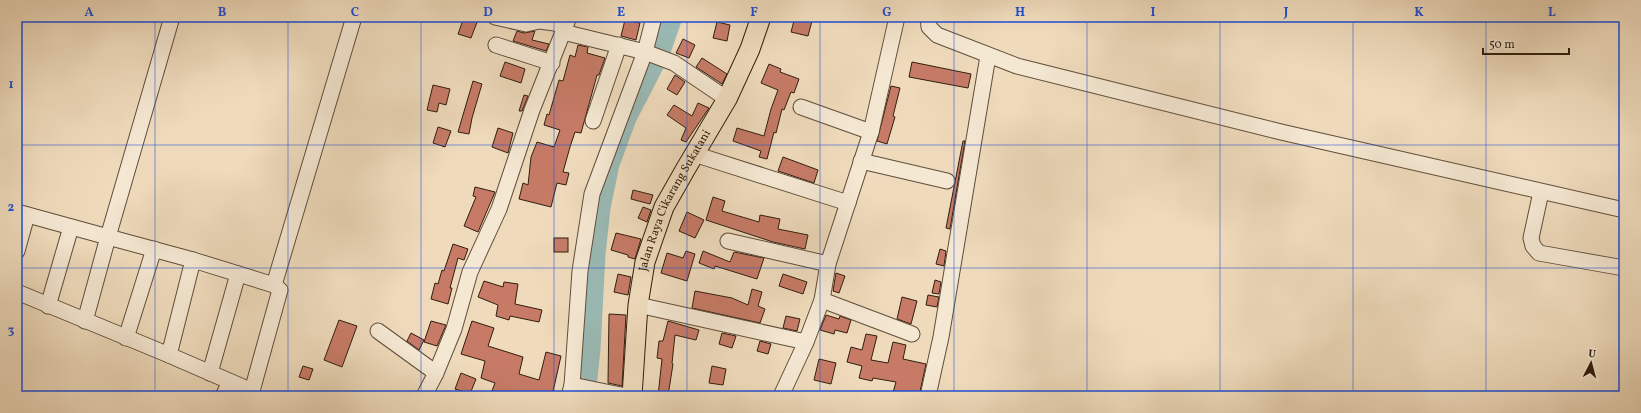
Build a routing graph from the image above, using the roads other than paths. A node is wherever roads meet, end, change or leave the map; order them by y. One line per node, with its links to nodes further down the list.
1 (172, 17): 26 (street)
2 (354, 17): 34 (street)
3 (495, 17): 8 (street)
4 (654, 17): 11 (street)
5 (761, 17): 14 (main road, Jalan Raya Cikarang Sukatani)
6 (897, 17): 17 (street)
7 (928, 17): 12 (street)
8 (566, 25): 10 (street); 13 (street)
9 (496, 45): 13 (street)
10 (620, 45): 11 (street); 16 (street)
11 (647, 53): 14 (street); 48 (street)
12 (991, 57): 21 (street); 54 (street)
13 (552, 63): 45 (street)
14 (727, 99): 18 (main road, Jalan Raya Cikarang Sukatani)
15 (802, 107): 17 (street)
16 (593, 121)
17 (871, 132): 19 (street)
18 (694, 154): 22 (street); 37 (main road, Jalan Raya Cikarang Sukatani)
19 (862, 161): 20 (street); 22 (street)
20 (947, 181)
21 (1541, 192): 23 (street); 32 (street)
22 (848, 203): 31 (street)
23 (1624, 210)
24 (22, 213): 25 (street); 29 (street)
25 (71, 227): 26 (street); 38 (street)
26 (108, 237): 28 (street); 39 (street)
27 (728, 241): 31 (street)
28 (154, 249): 30 (street); 42 (street)
29 (17, 251)
30 (193, 260): 33 (street); 44 (street)
31 (828, 264): 36 (street)
32 (1624, 268)
33 (238, 274): 34 (street); 46 (street)
34 (274, 285): 47 (street)
35 (17, 292): 38 (street)
36 (822, 300): 41 (street); 43 (street)
37 (638, 305): 43 (street); 52 (main road, Jalan Raya Cikarang Sukatani)
38 (48, 306): 39 (street)
39 (85, 321): 42 (street)
40 (378, 331): 45 (street)
41 (912, 334)
42 (126, 338): 44 (street)
43 (806, 342): 53 (street)
44 (169, 355): 46 (street)
45 (436, 372): 50 (street)
46 (210, 373): 47 (street)
47 (237, 388): 49 (street)
48 (573, 389): 51 (street)
49 (223, 396)
50 (424, 396)
51 (626, 396)
52 (632, 396)
53 (782, 396)
54 (928, 396)

